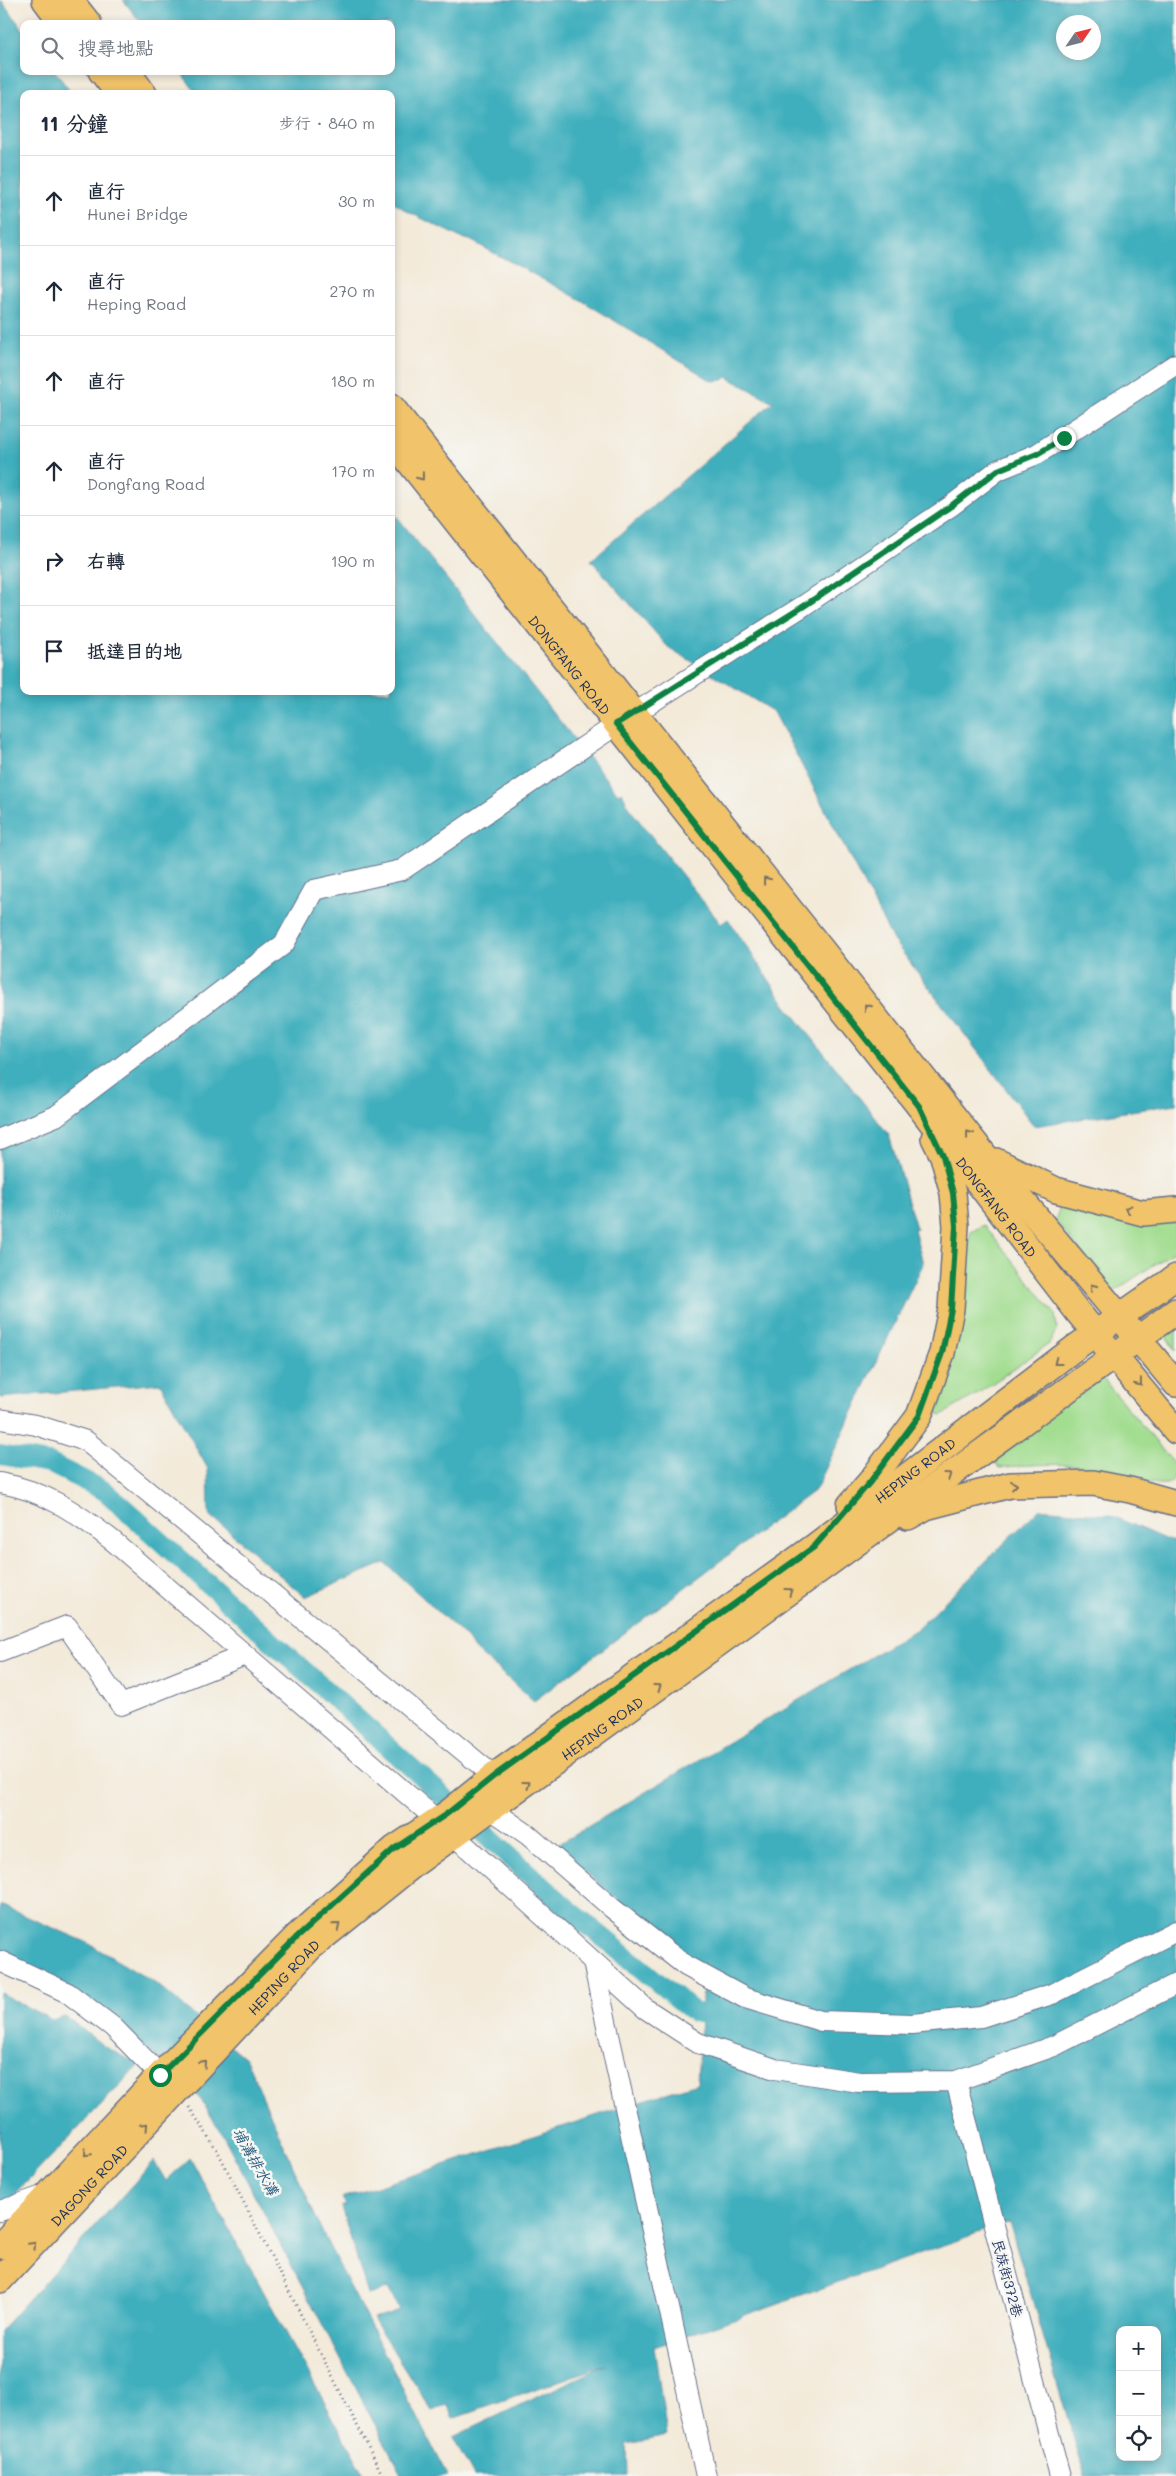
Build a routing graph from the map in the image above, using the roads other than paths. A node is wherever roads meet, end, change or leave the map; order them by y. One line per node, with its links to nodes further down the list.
1 (45, 0): 3 (main road)
2 (70, 0): 4 (main road)
3 (61, 20)
4 (86, 20)
5 (104, 75): 7 (main road)
6 (130, 75): 8 (main road)
7 (116, 90)
8 (141, 90)
9 (1176, 364): 12 (lane)
10 (395, 411): 12 (main road, DONGFANG ROAD)
11 (395, 444): 12 (main road, DONGFANG ROAD, one-way to 12)
12 (625, 719): 13 (main road, DONGFANG ROAD); 14 (lane); 15 (main road, DONGFANG ROAD, one-way to 12)
13 (919, 1106): 20 (main road, DONGFANG ROAD); 28 (main road)
14 (0, 1139)
15 (986, 1157): 16 (main road, one-way to 15); 19 (main road, DONGFANG ROAD, one-way to 15)
16 (1176, 1210)
17 (1176, 1277): 19 (main road, HEPING ROAD)
18 (1176, 1311): 21 (main road)
19 (1118, 1316): 20 (main road, HEPING ROAD); 21 (main road, DONGFANG ROAD)
20 (1096, 1333): 22 (main road, DONGFANG ROAD); 28 (main road, HEPING ROAD, one-way to 28)
21 (1137, 1337): 22 (main road, HEPING ROAD); 23 (main road, DONGFANG ROAD)
22 (1114, 1354): 25 (main road, DONGFANG ROAD, one-way to 25); 28 (main road, HEPING ROAD, one-way to 22)
23 (1176, 1384)
24 (0, 1420): 31 (lane)
25 (1176, 1431)
26 (0, 1483): 30 (lane)
27 (1176, 1503): 28 (main road, one-way to 27)
28 (820, 1555): 31 (main road, HEPING ROAD); 32 (main road, HEPING ROAD, one-way to 28)
29 (0, 1652): 30 (lane)
30 (245, 1654): 33 (lane)
31 (494, 1776): 32 (main road, HEPING ROAD)
32 (485, 1805): 33 (main road, HEPING ROAD); 34 (lane)
33 (450, 1825): 36 (lane); 38 (main road, HEPING ROAD)
34 (1176, 1931)
35 (0, 1961): 39 (lane)
36 (593, 1962): 40 (lane); 45 (lane)
37 (1176, 1984): 40 (lane)
38 (220, 2027): 39 (main road, DAGONG ROAD); 44 (main road, DAGONG ROAD, one-way to 38)
39 (164, 2071): 41 (main road, DAGONG ROAD, one-way to 41)
40 (956, 2081): 46 (lane, 民族街372巷)
41 (49, 2194): 42 (lane); 43 (main road, DAGONG ROAD)
42 (0, 2211)
43 (0, 2246)
44 (0, 2280)
45 (706, 2476)
46 (1060, 2476)

